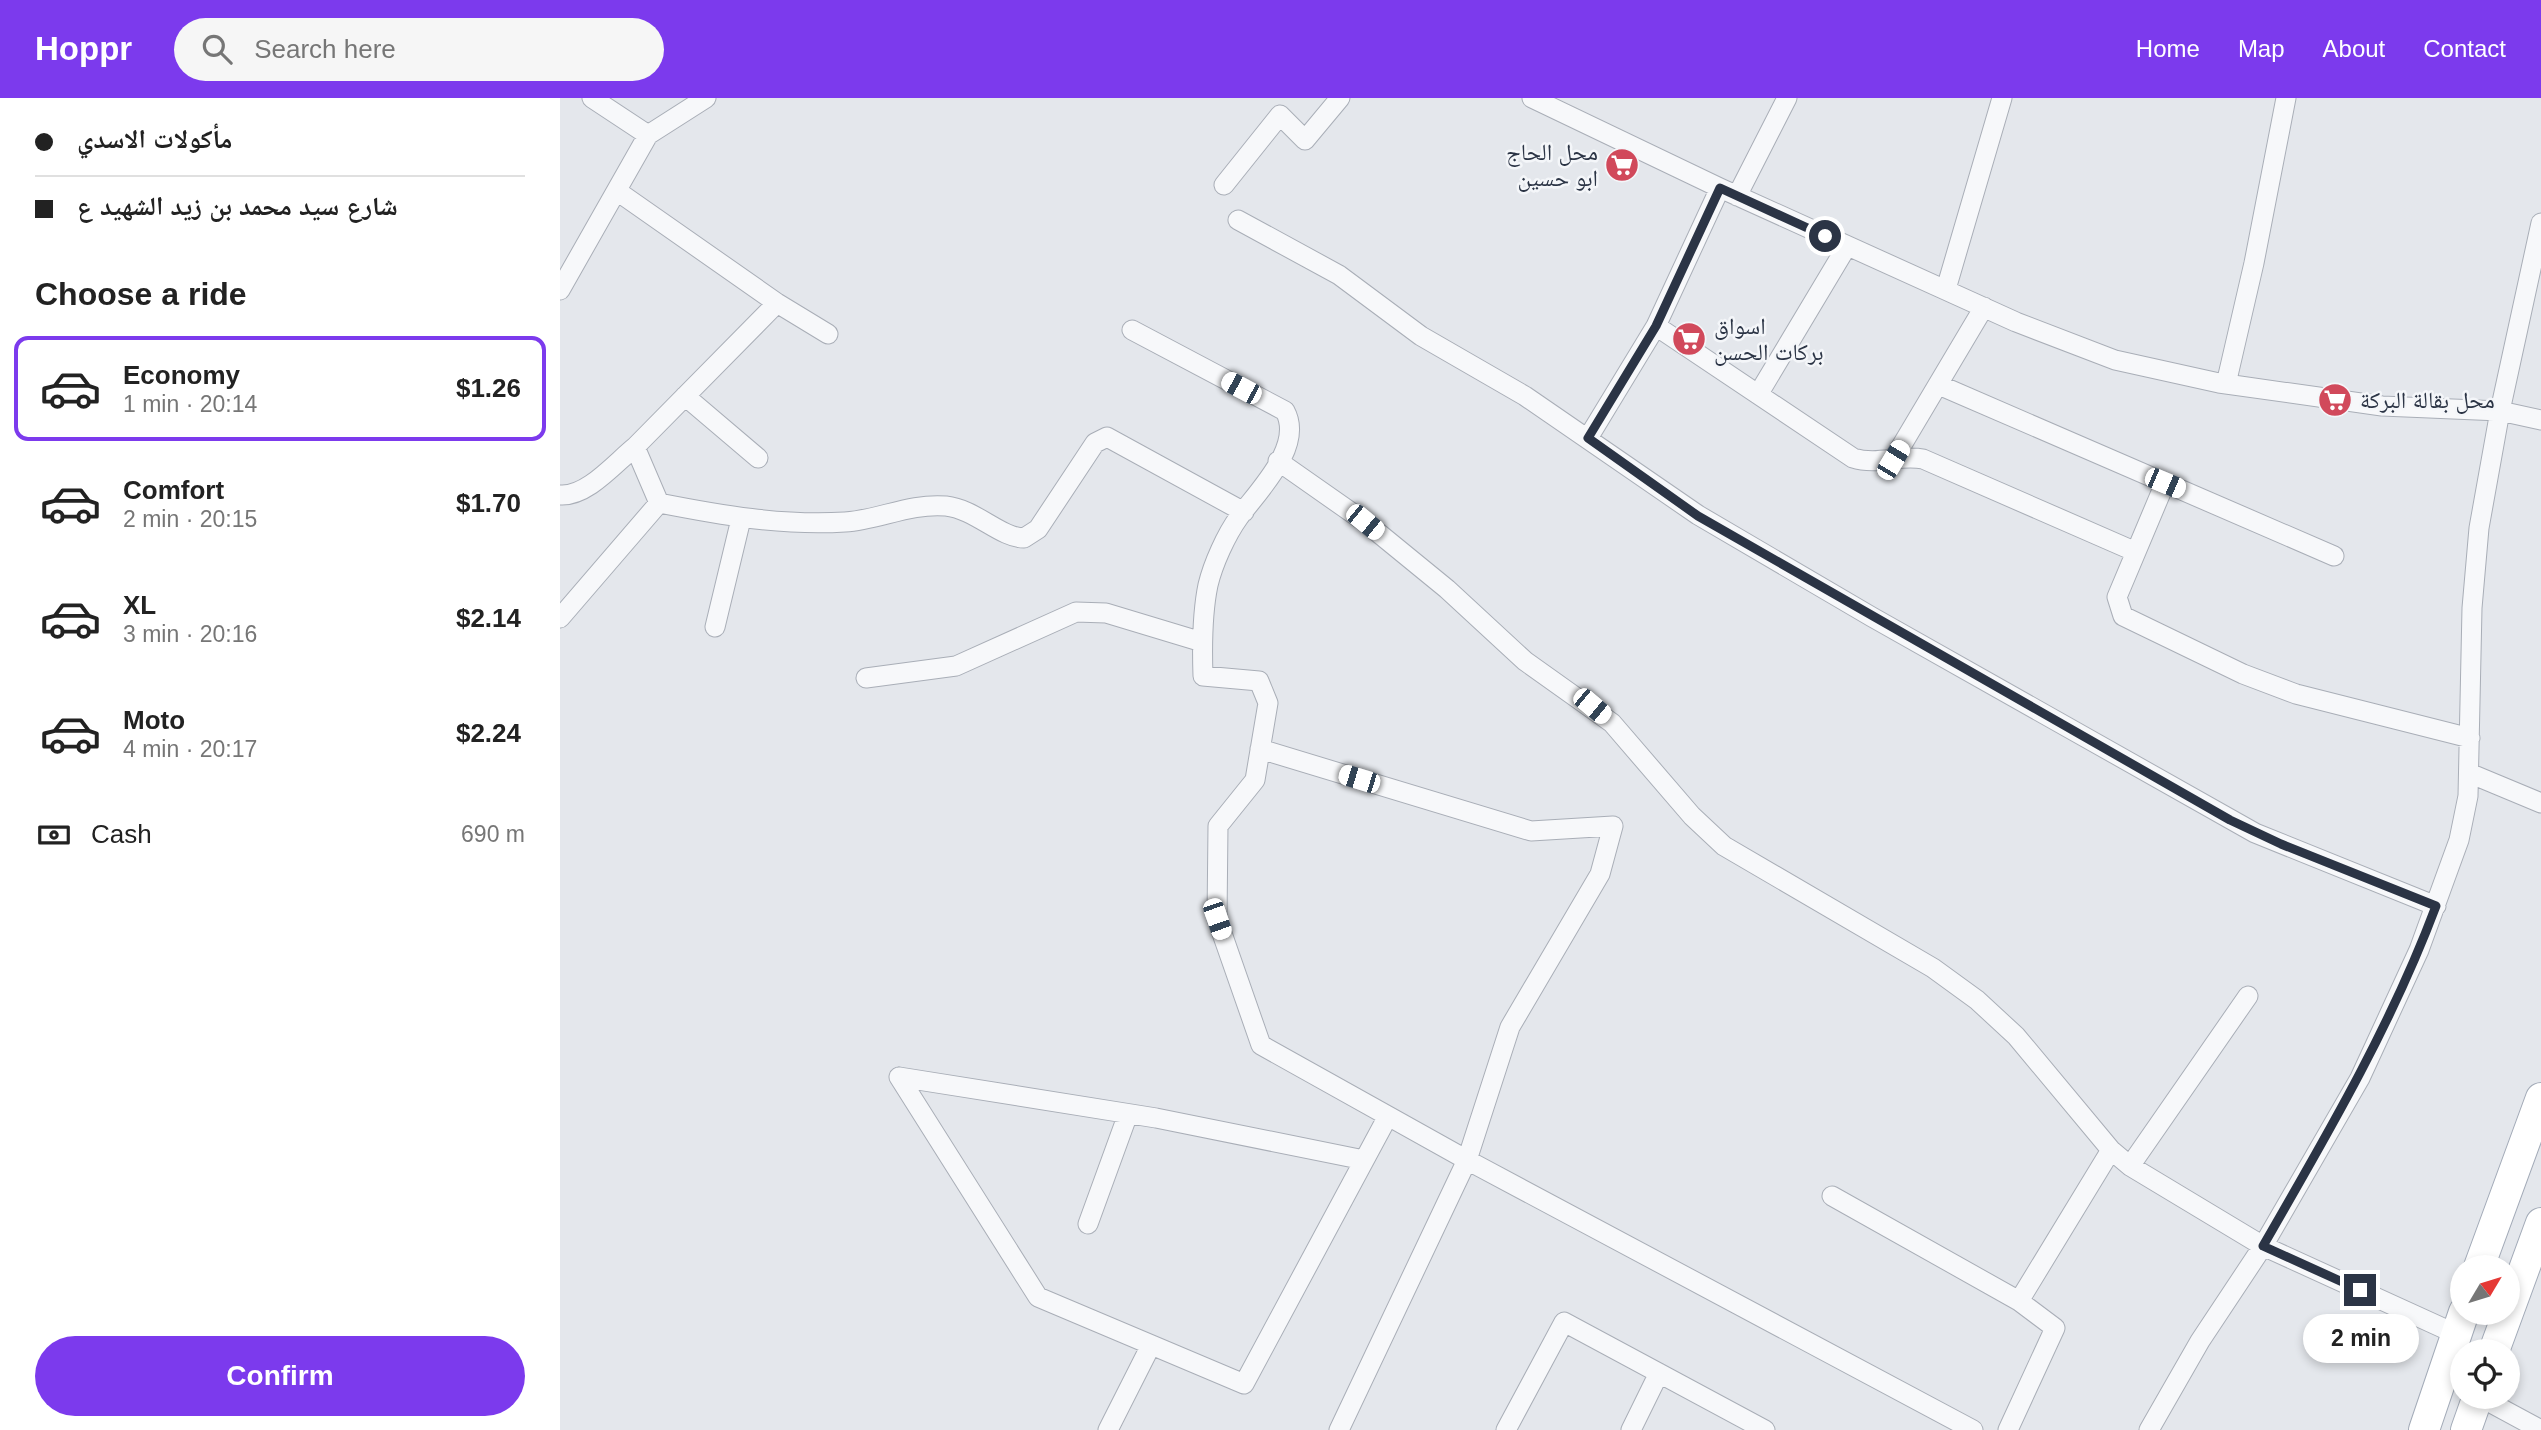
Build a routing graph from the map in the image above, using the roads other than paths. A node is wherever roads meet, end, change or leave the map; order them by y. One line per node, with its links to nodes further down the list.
1 (592, 98): 8 (street)
2 (706, 98): 8 (street)
3 (1340, 98): 9 (street)
4 (1787, 98): 11 (street)
5 (2002, 98): 15 (street)
6 (2286, 98): 22 (street)
7 (1543, 100): 11 (street)
8 (648, 135): 10 (street)
9 (1224, 185)
10 (617, 191): 16 (street); 17 (street)
11 (1728, 192): 14 (street); 19 (street)
12 (1238, 220): 28 (street)
13 (2541, 223): 26 (street)
14 (1847, 246): 15 (street); 24 (street)
15 (1946, 289): 18 (street)
16 (560, 290)
17 (777, 303): 21 (street); 25 (street)
18 (1984, 307): 22 (street); 23 (street)
19 (1656, 326): 24 (street); 28 (street)
20 (1132, 330): 32 (street)
21 (828, 334)
22 (2226, 384): 26 (street)
23 (1939, 385): 31 (street); 33 (street)
24 (1759, 393): 31 (street)
25 (685, 396): 29 (street); 30 (street)
26 (2500, 411): 27 (street); 44 (street)
27 (2541, 420)
28 (1588, 438): 48 (street)
29 (635, 447): 34 (street); 35 (street)
30 (758, 458)
31 (1893, 460): 38 (street)
32 (1278, 461): 36 (street); 53 (street)
33 (2165, 483): 38 (street); 39 (street)
34 (560, 495)
35 (659, 503): 37 (street); 40 (street)
36 (1244, 512): 37 (street); 42 (street)
37 (741, 519): 41 (street)
38 (2136, 552): 44 (street)
39 (2334, 556)
40 (560, 618)
41 (715, 627)
42 (1202, 642): 43 (street); 45 (street)
43 (866, 678)
44 (2470, 738): 46 (street)
45 (1260, 749): 52 (street); 55 (street)
46 (2469, 773): 47 (street); 48 (street)
47 (2541, 803)
48 (2436, 906): 60 (street)
49 (2248, 996): 56 (street)
50 (2541, 1098): 61 (main road)
51 (1128, 1114): 54 (street); 59 (street); 66 (street)
52 (1388, 1116): 54 (street); 55 (street)
53 (2111, 1150): 56 (street); 62 (street)
54 (1364, 1160): 66 (street)
55 (1467, 1160): 71 (street); 75 (street)
56 (2130, 1166): 60 (street)
57 (1832, 1196): 62 (street)
58 (2541, 1223): 65 (main road)
59 (1088, 1224)
60 (2263, 1246): 63 (street); 77 (street)
61 (2483, 1255)
62 (2019, 1301): 76 (street)
63 (2450, 1319)
64 (2459, 1325): 78 (main road)
65 (2498, 1339)
66 (1151, 1345): 70 (street)
67 (1659, 1373): 72 (street); 73 (street); 74 (street)
68 (2473, 1409): 79 (main road)
69 (2502, 1409): 80 (street)
70 (1108, 1430)
71 (1339, 1430)
72 (1506, 1430)
73 (1631, 1430)
74 (1765, 1430)
75 (1973, 1430)
76 (2008, 1430)
77 (2149, 1430)
78 (2424, 1430)
79 (2466, 1430)
80 (2541, 1430)

